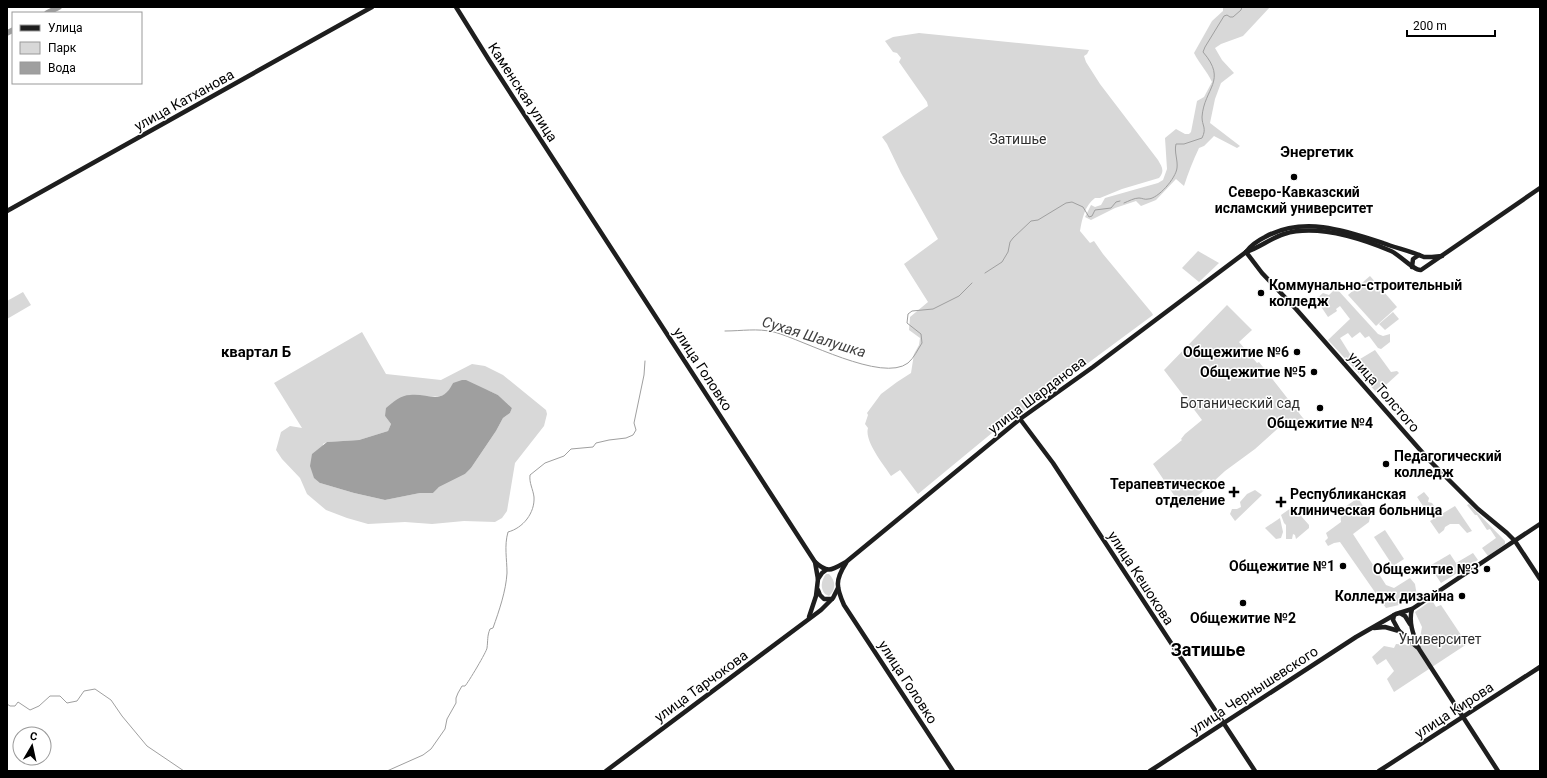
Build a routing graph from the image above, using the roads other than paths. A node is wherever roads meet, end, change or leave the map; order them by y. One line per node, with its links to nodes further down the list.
1 (372, 7): 5 (street, улица Катханова)
2 (456, 7): 3 (street, Каменская улица)
3 (572, 188): 14 (street, улица Головко)
4 (1540, 188): 8 (street)
5 (7, 211)
6 (1246, 252): 7 (street, улица Шарданова); 9 (street, улица Шарданова); 11 (street, улица Шарданова); 13 (street, улица Толстого)
7 (1421, 256): 8 (street); 9 (street); 10 (street)
8 (1442, 256): 10 (street)
9 (1412, 267): 10 (street)
10 (1426, 267)
11 (1020, 419): 15 (street, улица Шарданова); 34 (street, улица Кешокова)
12 (1540, 524): 13 (street)
13 (1515, 541): 17 (street, улица Толстого); 24 (street)
14 (815, 562): 16 (street); 19 (street)
15 (846, 562): 16 (street); 18 (street)
16 (828, 570): 18 (street); 19 (street)
17 (1540, 578)
18 (838, 579): 20 (street)
19 (818, 580): 21 (street)
20 (838, 588): 22 (street); 23 (street)
21 (818, 590): 22 (street); 27 (street)
22 (833, 598): 23 (street); 27 (street, улица Тарчокова)
23 (844, 605): 36 (street, улица Головко)
24 (1412, 609): 25 (street, улица Чернышевского); 28 (street)
25 (1400, 613): 26 (street, улица Чернышевского); 28 (street)
26 (1394, 615): 29 (street, улица Чернышевского); 30 (street)
27 (809, 619): 35 (street, улица Тарчокова)
28 (1411, 627): 30 (street); 31 (street)
29 (1372, 629): 30 (street); 34 (street, улица Чернышевского)
30 (1400, 632): 31 (street)
31 (1419, 649): 33 (street)
32 (1540, 667): 33 (street, улица Кирова)
33 (1463, 716): 39 (street, улица Кирова); 40 (street)
34 (1223, 723): 37 (street, улица Чернышевского); 38 (street, улица Кешокова)
35 (609, 770)
36 (953, 771)
37 (1150, 771)
38 (1255, 771)
39 (1379, 771)
40 (1498, 771)

